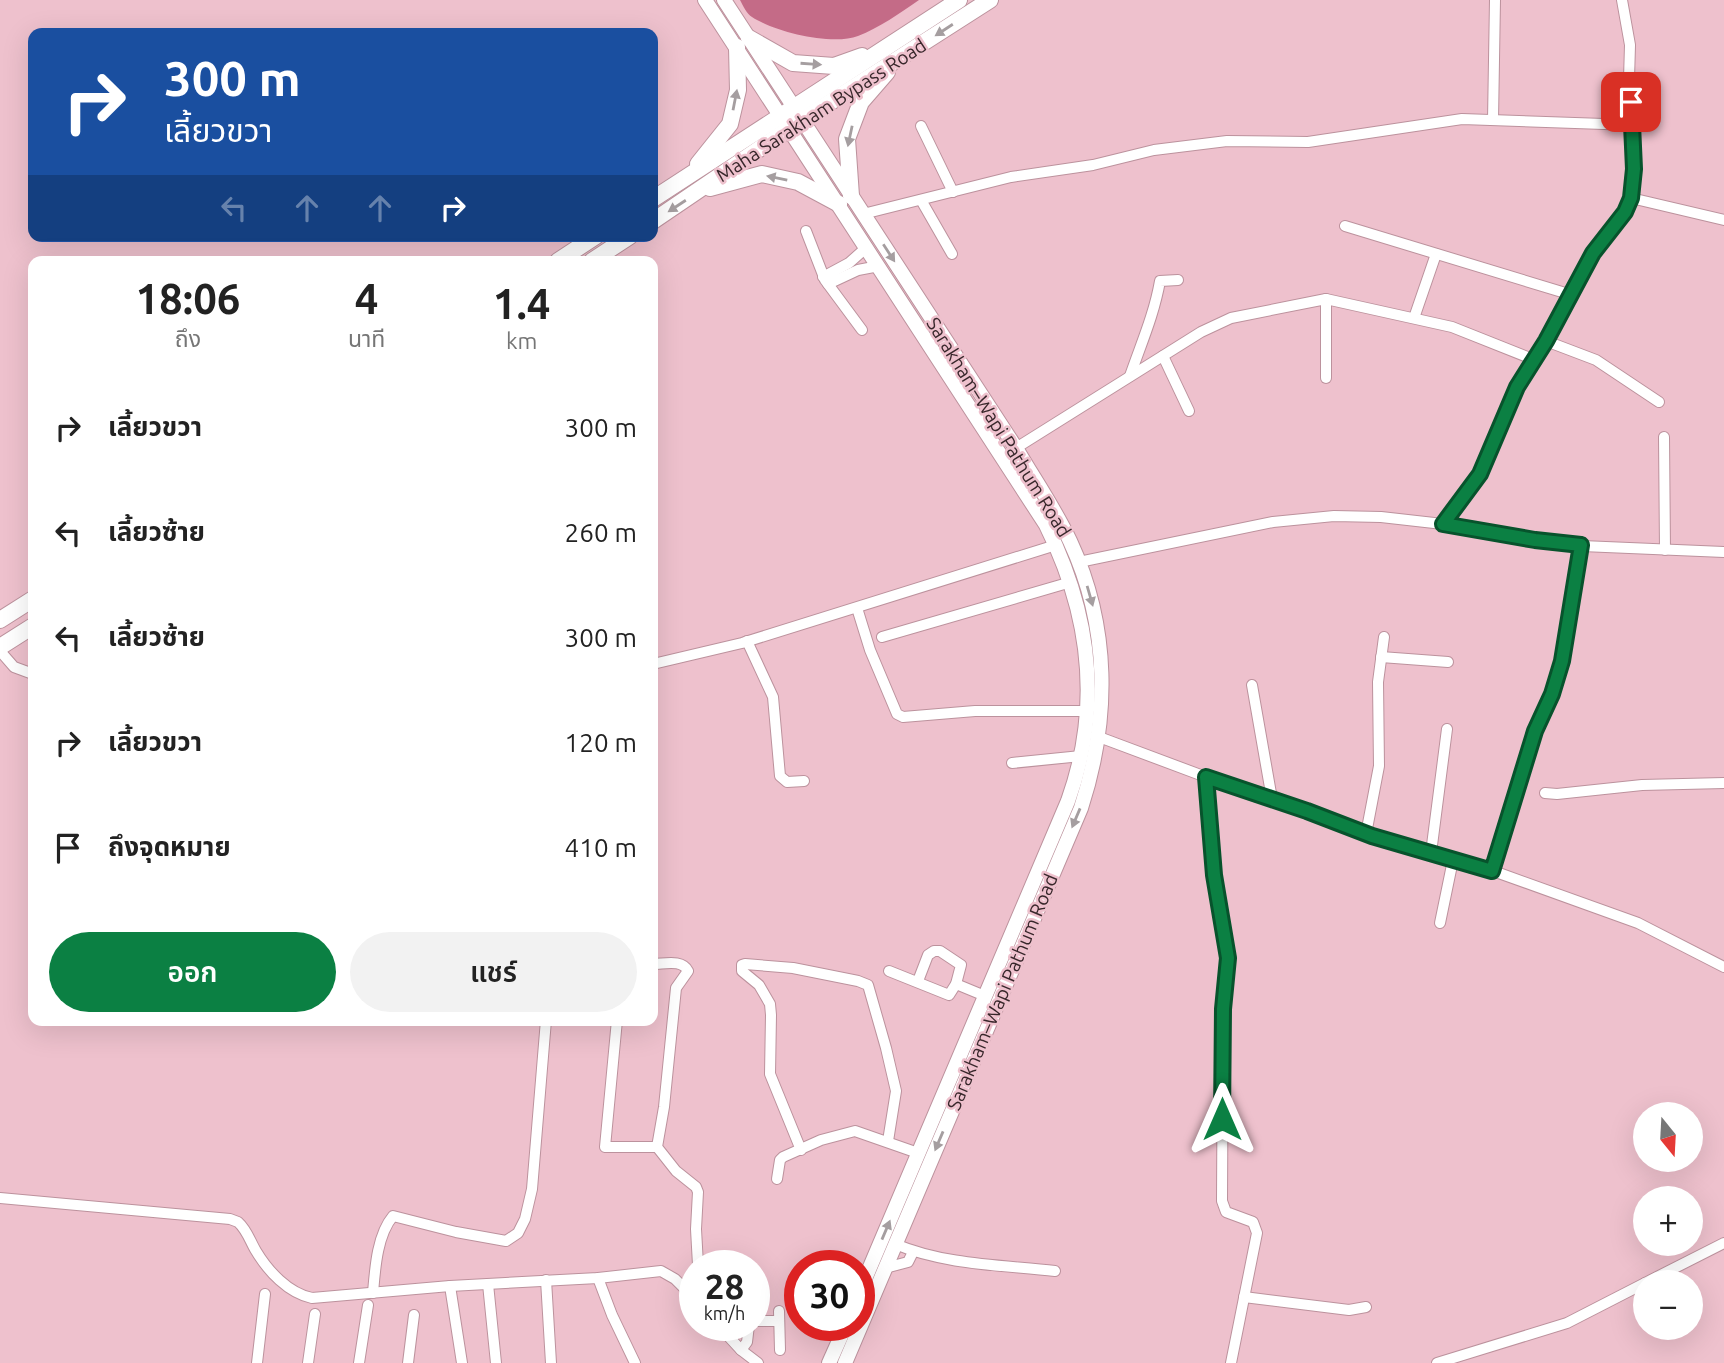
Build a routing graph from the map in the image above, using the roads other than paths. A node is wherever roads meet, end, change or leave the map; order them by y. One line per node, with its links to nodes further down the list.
1 (705, 0): 7 (main road, Sarakham–Wapi Pathum Road)
2 (724, 0): 7 (main road, Sarakham–Wapi Pathum Road)
3 (959, 0): 8 (highway, Maha Sarakham Bypass Road)
4 (990, 0): 8 (highway, Maha Sarakham Bypass Road, one-way to 8)
5 (1495, 0): 10 (street)
6 (1622, 0): 11 (street)
7 (743, 43): 8 (highway, one-way to 8); 9 (main road, Sarakham–Wapi Pathum Road); 13 (highway, one-way to 7)
8 (893, 54): 9 (highway, Maha Sarakham Bypass Road); 18 (highway, one-way to 18)
9 (792, 118): 13 (highway, Maha Sarakham Bypass Road); 14 (highway, Maha Sarakham Bypass Road); 18 (main road, Sarakham–Wapi Pathum Road)
10 (1493, 120): 11 (street); 15 (street)
11 (1633, 125): 17 (street)
12 (921, 126): 15 (street)
13 (687, 177): 16 (highway, Maha Sarakham Bypass Road)
14 (701, 190): 18 (highway, one-way to 14); 21 (highway, Maha Sarakham Bypass Road, one-way to 21)
15 (953, 192): 19 (street)
16 (658, 196)
17 (1631, 198): 22 (street); 35 (street)
18 (845, 200): 20 (main road, Sarakham–Wapi Pathum Road); 27 (main road, Sarakham–Wapi Pathum Road)
19 (921, 200): 20 (street); 28 (street)
20 (863, 214): 44 (main road, Sarakham–Wapi Pathum Road, one-way to 44)
21 (658, 218)
22 (1724, 220)
23 (1345, 226): 29 (street)
24 (806, 231): 33 (street)
25 (587, 242): 30 (highway)
26 (621, 242): 31 (highway)
27 (867, 247): 32 (main road, Sarakham–Wapi Pathum Road); 33 (street)
28 (952, 254)
29 (1436, 254): 35 (street); 37 (street)
30 (566, 256)
31 (600, 256)
32 (879, 266): 33 (street); 44 (main road, Sarakham–Wapi Pathum Road)
33 (826, 280): 38 (street)
34 (1178, 280): 42 (street)
35 (1572, 295): 39 (street)
36 (1326, 299): 37 (street); 40 (street); 43 (street)
37 (1414, 318): 41 (street)
38 (862, 330)
39 (1546, 341): 41 (street); 45 (street)
40 (1163, 356): 42 (street); 46 (street)
41 (1535, 360): 49 (street)
42 (1130, 376): 48 (street)
43 (1326, 378)
44 (971, 393): 48 (main road, Sarakham–Wapi Pathum Road); 50 (main road, Sarakham–Wapi Pathum Road)
45 (1659, 402)
46 (1189, 411)
47 (1664, 437): 52 (street)
48 (1016, 448): 54 (main road, Sarakham–Wapi Pathum Road)
49 (1443, 524): 51 (street); 54 (street)
50 (1056, 545): 55 (main road, Sarakham–Wapi Pathum Road); 57 (street)
51 (1581, 545): 52 (street); 82 (street)
52 (1665, 550): 53 (street)
53 (1724, 552)
54 (1079, 562): 71 (main road, Sarakham–Wapi Pathum Road, one-way to 71)
55 (1071, 582): 60 (street); 69 (main road, Sarakham–Wapi Pathum Road)
56 (28, 602): 58 (highway)
57 (857, 608): 62 (street); 69 (street)
58 (0, 620)
59 (28, 629): 63 (highway)
60 (881, 637)
61 (1384, 637): 64 (street)
62 (747, 641): 66 (street); 75 (street)
63 (0, 649): 67 (street)
64 (1381, 657): 65 (street); 79 (street)
65 (1448, 662)
66 (658, 663)
67 (28, 672)
68 (1252, 685): 78 (street)
69 (1088, 711): 72 (main road, Sarakham–Wapi Pathum Road)
70 (1447, 729): 80 (street)
71 (1098, 737): 74 (street); 92 (main road, Sarakham–Wapi Pathum Road, one-way to 92)
72 (1081, 756): 73 (street); 89 (main road, Sarakham–Wapi Pathum Road)
73 (1012, 763)
74 (1206, 777): 78 (street); 115 (street)
75 (804, 781)
76 (1724, 783): 77 (street)
77 (1545, 793)
78 (1272, 799): 79 (street)
79 (1366, 834): 80 (street)
80 (1431, 853): 81 (street)
81 (1453, 860): 82 (street); 83 (street)
82 (1492, 871): 85 (street)
83 (1440, 923)
84 (658, 964): 94 (street)
85 (1724, 967)
86 (889, 971): 87 (street)
87 (918, 981): 88 (street); 88 (street)
88 (956, 984): 89 (street)
89 (985, 996): 92 (main road, Sarakham–Wapi Pathum Road)
90 (546, 1026): 113 (street)
91 (616, 1026): 94 (street)
92 (967, 1058): 96 (main road, Sarakham–Wapi Pathum Road); 100 (main road, Sarakham–Wapi Pathum Road, one-way to 100)
93 (888, 1141): 95 (street); 95 (street); 96 (street)
94 (657, 1147): 101 (street)
95 (801, 1150): 97 (street)
96 (918, 1153): 103 (main road, Sarakham–Wapi Pathum Road, one-way to 96)
97 (777, 1179)
98 (0, 1198): 113 (street)
99 (1724, 1243): 105 (street)
100 (895, 1244): 102 (street); 104 (main road, Sarakham–Wapi Pathum Road)
101 (697, 1250)
102 (913, 1252): 104 (street); 106 (street)
103 (875, 1255)
104 (885, 1268): 136 (main road, Sarakham–Wapi Pathum Road)
105 (1671, 1270)
106 (1055, 1271)
107 (598, 1278): 108 (street); 109 (street); 133 (street)
108 (546, 1280): 110 (street); 132 (street)
109 (679, 1283)
110 (488, 1284): 111 (street); 131 (street)
111 (450, 1286): 113 (street); 130 (street)
112 (1633, 1289): 138 (street)
113 (373, 1293)
114 (265, 1294): 126 (street)
115 (1244, 1297): 117 (street); 137 (street)
116 (368, 1305): 128 (street)
117 (1366, 1307)
118 (316, 1314): 127 (street)
119 (414, 1315): 129 (street)
120 (770, 1318): 125 (street)
121 (733, 1341): 124 (street)
122 (747, 1341): 124 (street)
123 (839, 1341): 135 (main road)
124 (741, 1350): 134 (street)
125 (780, 1350)
126 (257, 1363)
127 (308, 1363)
128 (359, 1363)
129 (408, 1363)
130 (461, 1363)
131 (496, 1363)
132 (551, 1363)
133 (635, 1363)
134 (758, 1363)
135 (830, 1363)
136 (845, 1363)
137 (1231, 1363)
138 (1437, 1363)

